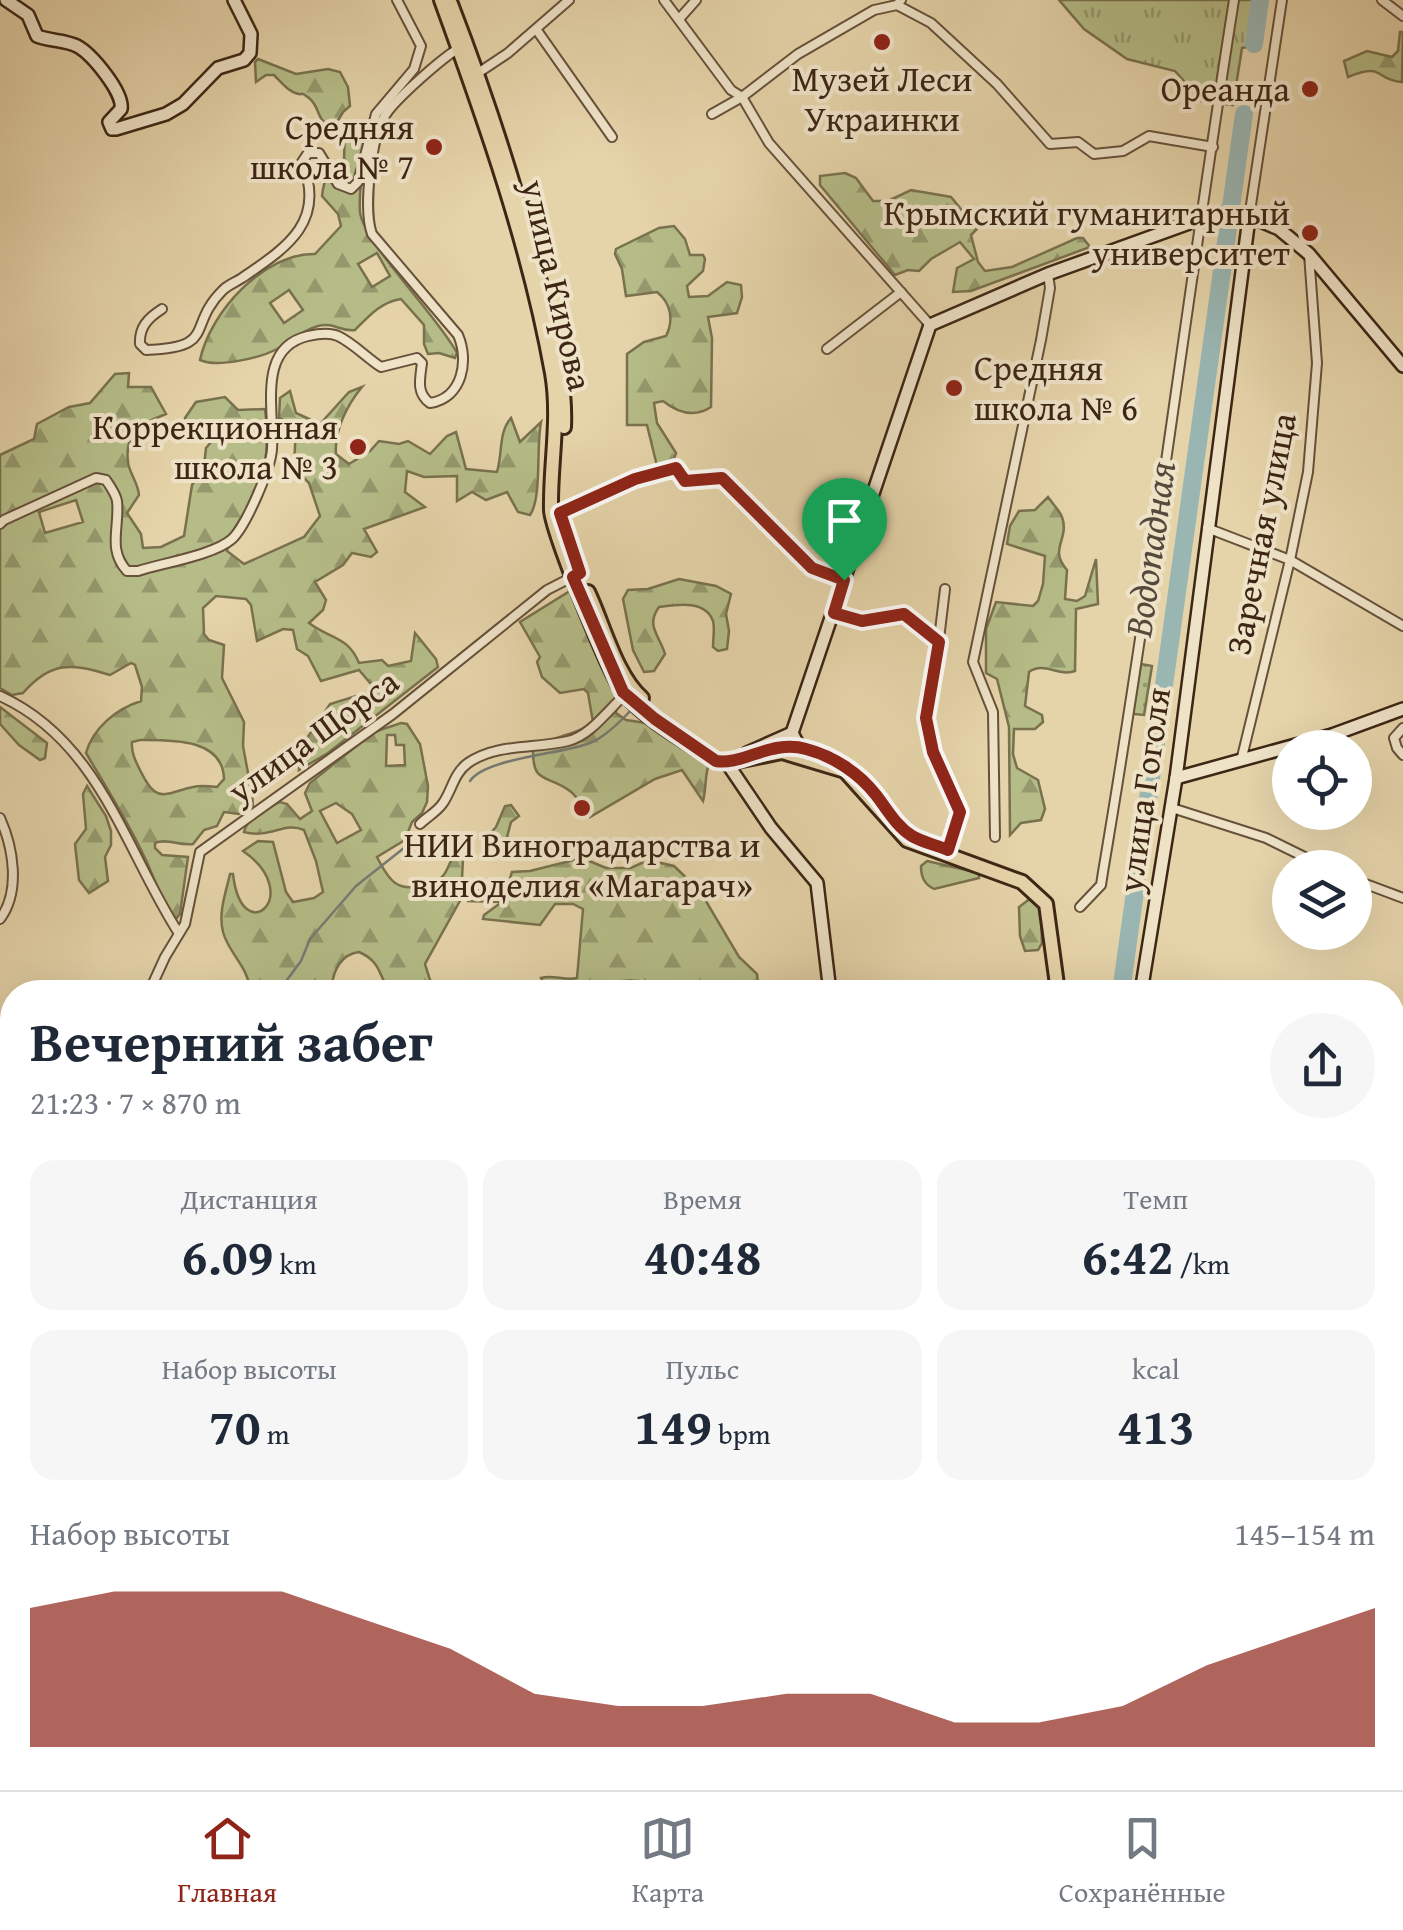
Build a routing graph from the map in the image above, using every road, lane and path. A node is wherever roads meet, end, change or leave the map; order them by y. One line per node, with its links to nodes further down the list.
1 (6, 0): 2 (main road)
2 (234, 0)
3 (398, 0): 27 (street)
4 (440, 0): 16 (main road, улица Кирова)
5 (450, 0): 16 (main road, улица Кирова)
6 (569, 0): 15 (street)
7 (664, 0): 14 (street)
8 (696, 0): 14 (street)
9 (1234, 0): 21 (street)
10 (1282, 0): 22 (street, улица Гоголя)
11 (1386, 2): 13 (street)
12 (899, 3): 18 (street); 21 (street)
13 (1403, 16)
14 (680, 18): 18 (street)
15 (536, 29): 17 (street); 20 (street)
16 (463, 46): 17 (main road, улица Кирова); 32 (street)
17 (474, 76): 31 (main road, улица Кирова); 35 (main road, улица Кирова)
18 (742, 98): 19 (street); 26 (street)
19 (712, 114)
20 (612, 136)
21 (1213, 146): 23 (street)
22 (1245, 217): 23 (main road); 24 (main road); 33 (main road, улица Гоголя)
23 (1199, 218): 25 (main road); 60 (street)
24 (1309, 254): 30 (main road); 34 (street, Заречная улица)
25 (1048, 274): 28 (main road); 55 (street)
26 (901, 292): 28 (street); 29 (street)
27 (162, 309)
28 (930, 325): 36 (main road)
29 (828, 349)
30 (1403, 366)
31 (560, 513): 35 (main road, улица Кирова); 36 (street)
32 (0, 524)
33 (1207, 528): 34 (street); 51 (main road, улица Гоголя)
34 (1290, 560): 39 (street); 49 (street, Заречная улица)
35 (576, 575): 41 (main road, улица Кирова); 62 (street, улица Щорса)
36 (844, 580): 38 (main road)
37 (945, 589): 40 (street)
38 (834, 613): 40 (street); 45 (main road)
39 (1403, 626)
40 (939, 642): 56 (street)
41 (629, 692): 50 (main road, улица Кирова); 54 (street)
42 (0, 696): 62 (street)
43 (1403, 709): 49 (main road)
44 (1403, 728): 48 (street)
45 (792, 734): 46 (main road); 47 (main road)
46 (801, 752): 47 (main road); 50 (main road); 56 (main road); 65 (main road)
47 (748, 754): 50 (main road)
48 (1403, 754)
49 (1241, 762): 51 (main road)
50 (727, 763): 64 (main road, улица Кирова)
51 (1176, 778): 52 (main road, улица Гоголя)
52 (1172, 808): 57 (street); 67 (main road, улица Гоголя)
53 (0, 818): 61 (street)
54 (420, 824)
55 (995, 838)
56 (948, 850): 66 (main road)
57 (1290, 850)
58 (1372, 886): 59 (street)
59 (1403, 898)
60 (1080, 907)
61 (0, 919)
62 (178, 932): 63 (street, улица Щорса)
63 (156, 980)
64 (829, 980)
65 (1058, 980)
66 (1059, 980)
67 (1143, 980)

